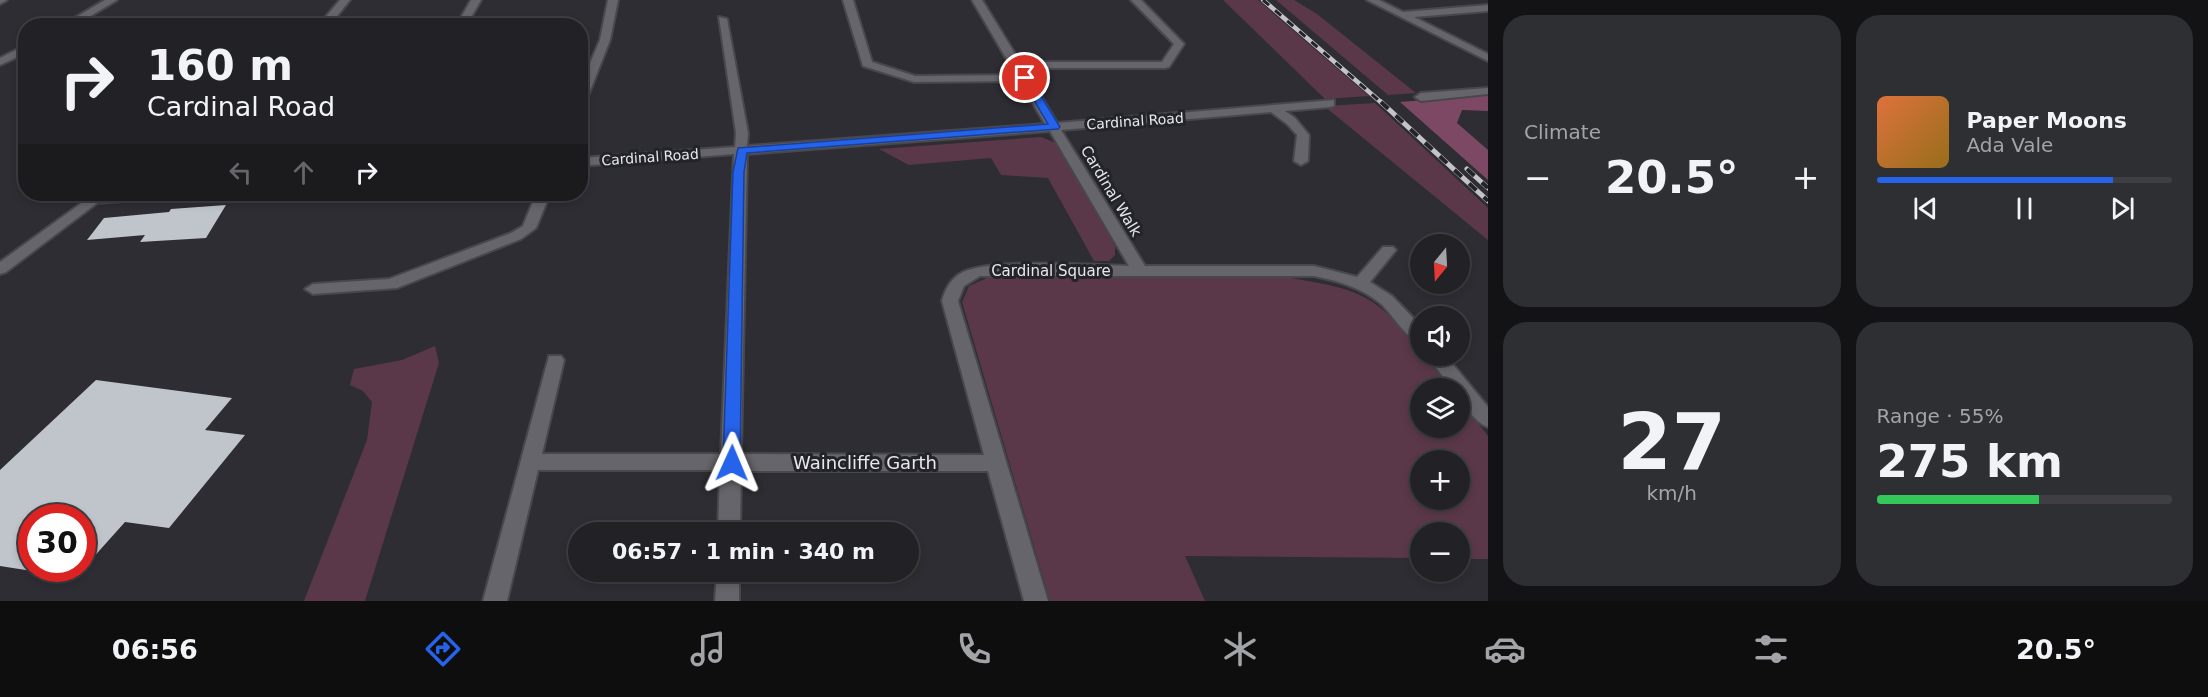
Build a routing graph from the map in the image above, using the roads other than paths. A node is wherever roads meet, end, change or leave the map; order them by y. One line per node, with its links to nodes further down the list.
1 (112, 0): 13 (street)
2 (345, 0): 14 (street)
3 (476, 0): 15 (street)
4 (613, 0): 22 (street)
5 (848, 0): 21 (street)
6 (977, 0): 20 (street, Cardinal Walk)
7 (1136, 0): 20 (street)
8 (1372, 0): 12 (street)
9 (1481, 0): 10 (street)
10 (1488, 3)
11 (1488, 8): 12 (street)
12 (1401, 15): 18 (street)
13 (80, 18)
14 (329, 18)
15 (466, 18)
16 (722, 19): 28 (street)
17 (18, 52): 19 (street)
18 (1488, 58)
19 (0, 62)
20 (1018, 65): 21 (street, Cardinal Walk)
21 (1025, 78): 27 (street, Cardinal Walk)
22 (588, 82)
23 (1488, 91): 24 (street)
24 (1421, 97)
25 (1330, 103): 26 (street, Cardinal Road)
26 (1274, 109): 27 (street, Cardinal Road); 30 (street)
27 (1054, 127): 28 (street, Cardinal Road); 35 (street, Cardinal Walk)
28 (742, 150): 29 (street, Cardinal Road); 43 (street)
29 (588, 161)
30 (1301, 161)
31 (92, 201): 34 (street)
32 (540, 201): 37 (street)
33 (1388, 250): 36 (street)
34 (0, 269)
35 (1140, 271): 36 (street, Cardinal Square); 44 (street, Cardinal Square)
36 (1360, 283): 38 (street, Cardinal Square)
37 (313, 289)
38 (1410, 324)
39 (555, 360): 42 (street)
40 (1444, 366): 41 (street)
41 (1488, 420)
42 (530, 462): 43 (street, Waincliffe Garth); 47 (street)
43 (732, 463): 44 (street, Waincliffe Garth); 45 (street)
44 (998, 463): 49 (street, Cardinal Square)
45 (729, 522)
46 (728, 582): 48 (street)
47 (495, 601)
48 (727, 601)
49 (1036, 601)

